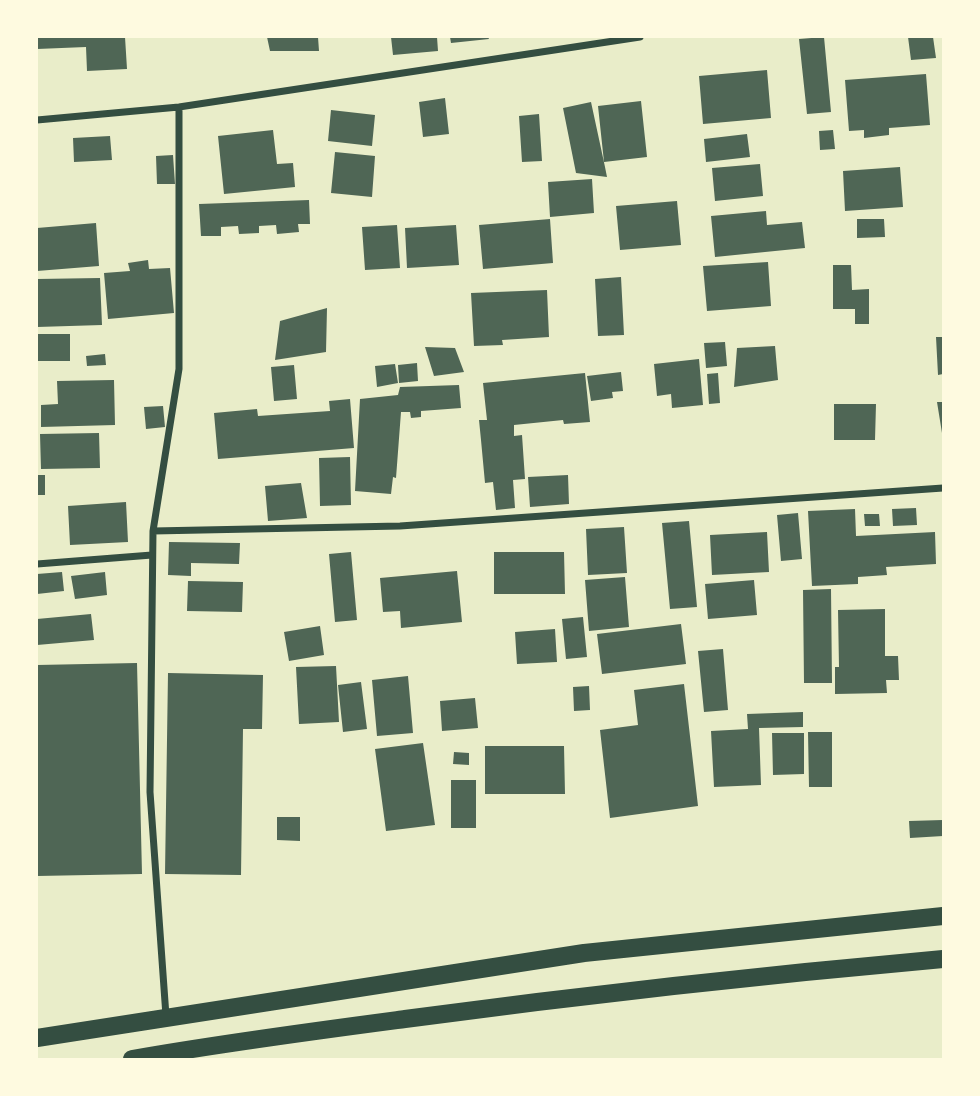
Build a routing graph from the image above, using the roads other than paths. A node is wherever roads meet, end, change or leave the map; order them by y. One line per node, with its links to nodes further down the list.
1 (640, 37): 2 (street)
2 (179, 107): 3 (street); 5 (street)
3 (37, 120)
4 (943, 488): 5 (street)
5 (153, 531): 6 (street)
6 (152, 555): 7 (street); 10 (street)
7 (37, 564)
8 (943, 916): 10 (main road)
9 (943, 959): 12 (main road)
10 (166, 1018): 11 (main road)
11 (37, 1038)
12 (132, 1059)

